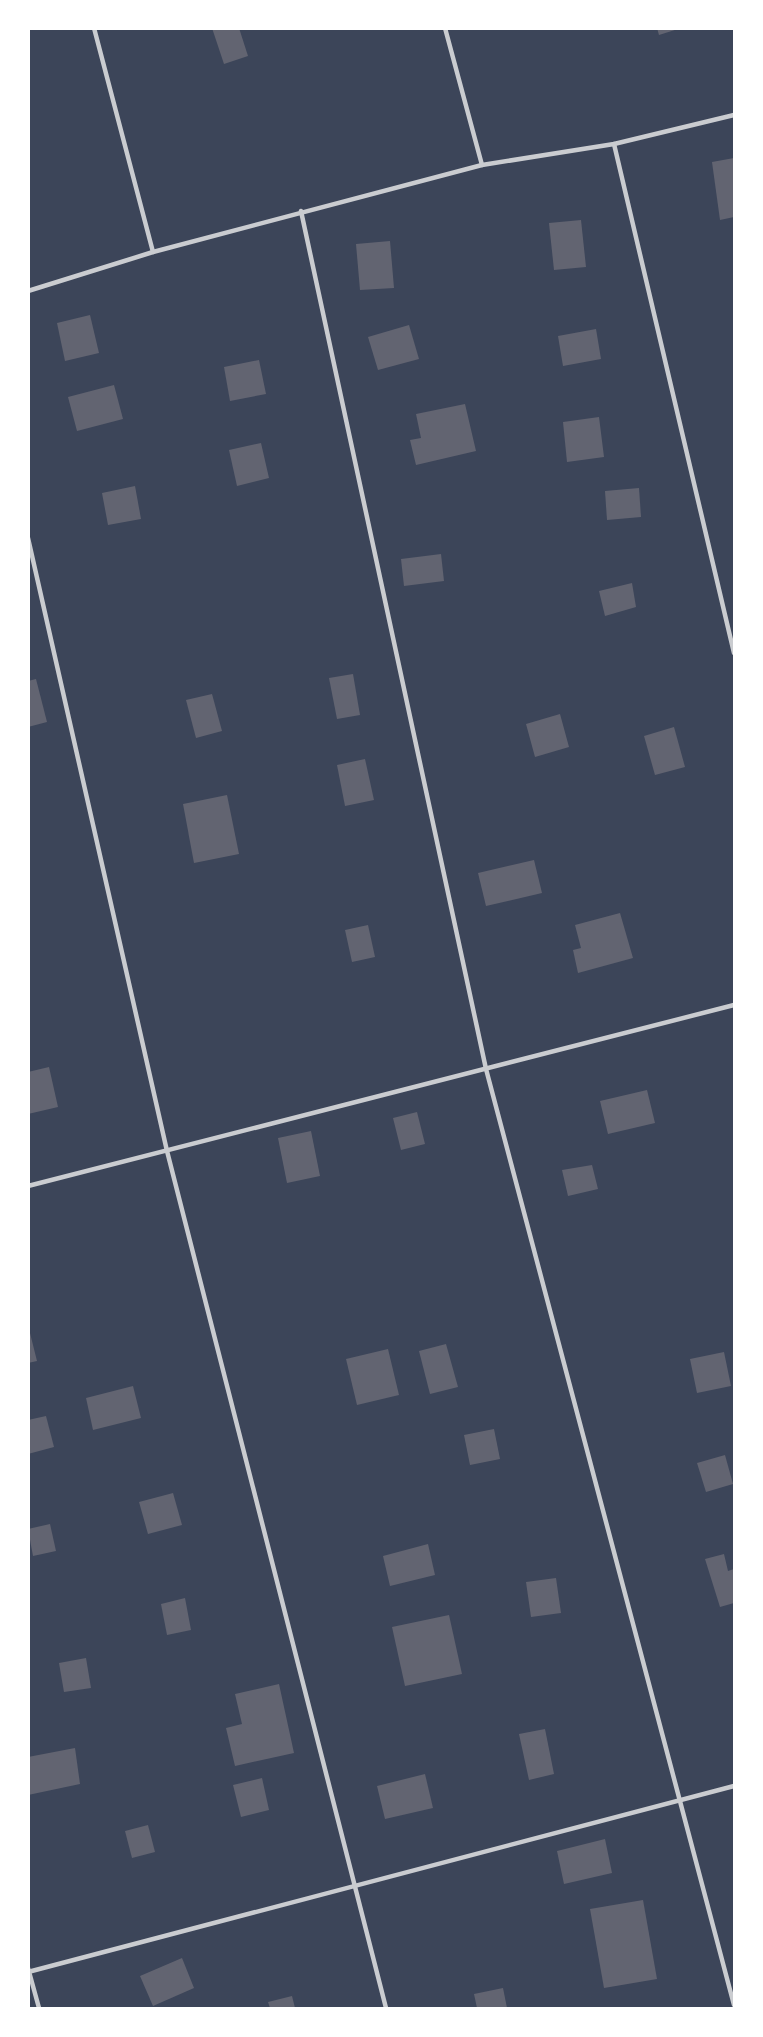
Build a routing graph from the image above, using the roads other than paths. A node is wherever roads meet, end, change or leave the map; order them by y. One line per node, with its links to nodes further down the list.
1 (94, 28): 7 (lane)
2 (445, 28): 5 (lane)
3 (735, 115): 4 (lane)
4 (614, 144): 5 (lane); 10 (lane)
5 (482, 165): 6 (lane)
6 (301, 211): 7 (lane); 12 (lane)
7 (153, 252): 8 (lane)
8 (28, 291)
9 (28, 538): 13 (lane)
10 (735, 653)
11 (735, 1005): 12 (lane)
12 (486, 1069): 13 (lane); 16 (lane)
13 (167, 1150): 14 (lane); 17 (lane)
14 (28, 1186)
15 (735, 1786): 16 (lane)
16 (680, 1801): 17 (lane); 19 (lane)
17 (356, 1886): 18 (lane); 21 (lane)
18 (29, 1970): 20 (lane)
19 (735, 2005)
20 (39, 2008)
21 (386, 2008)

